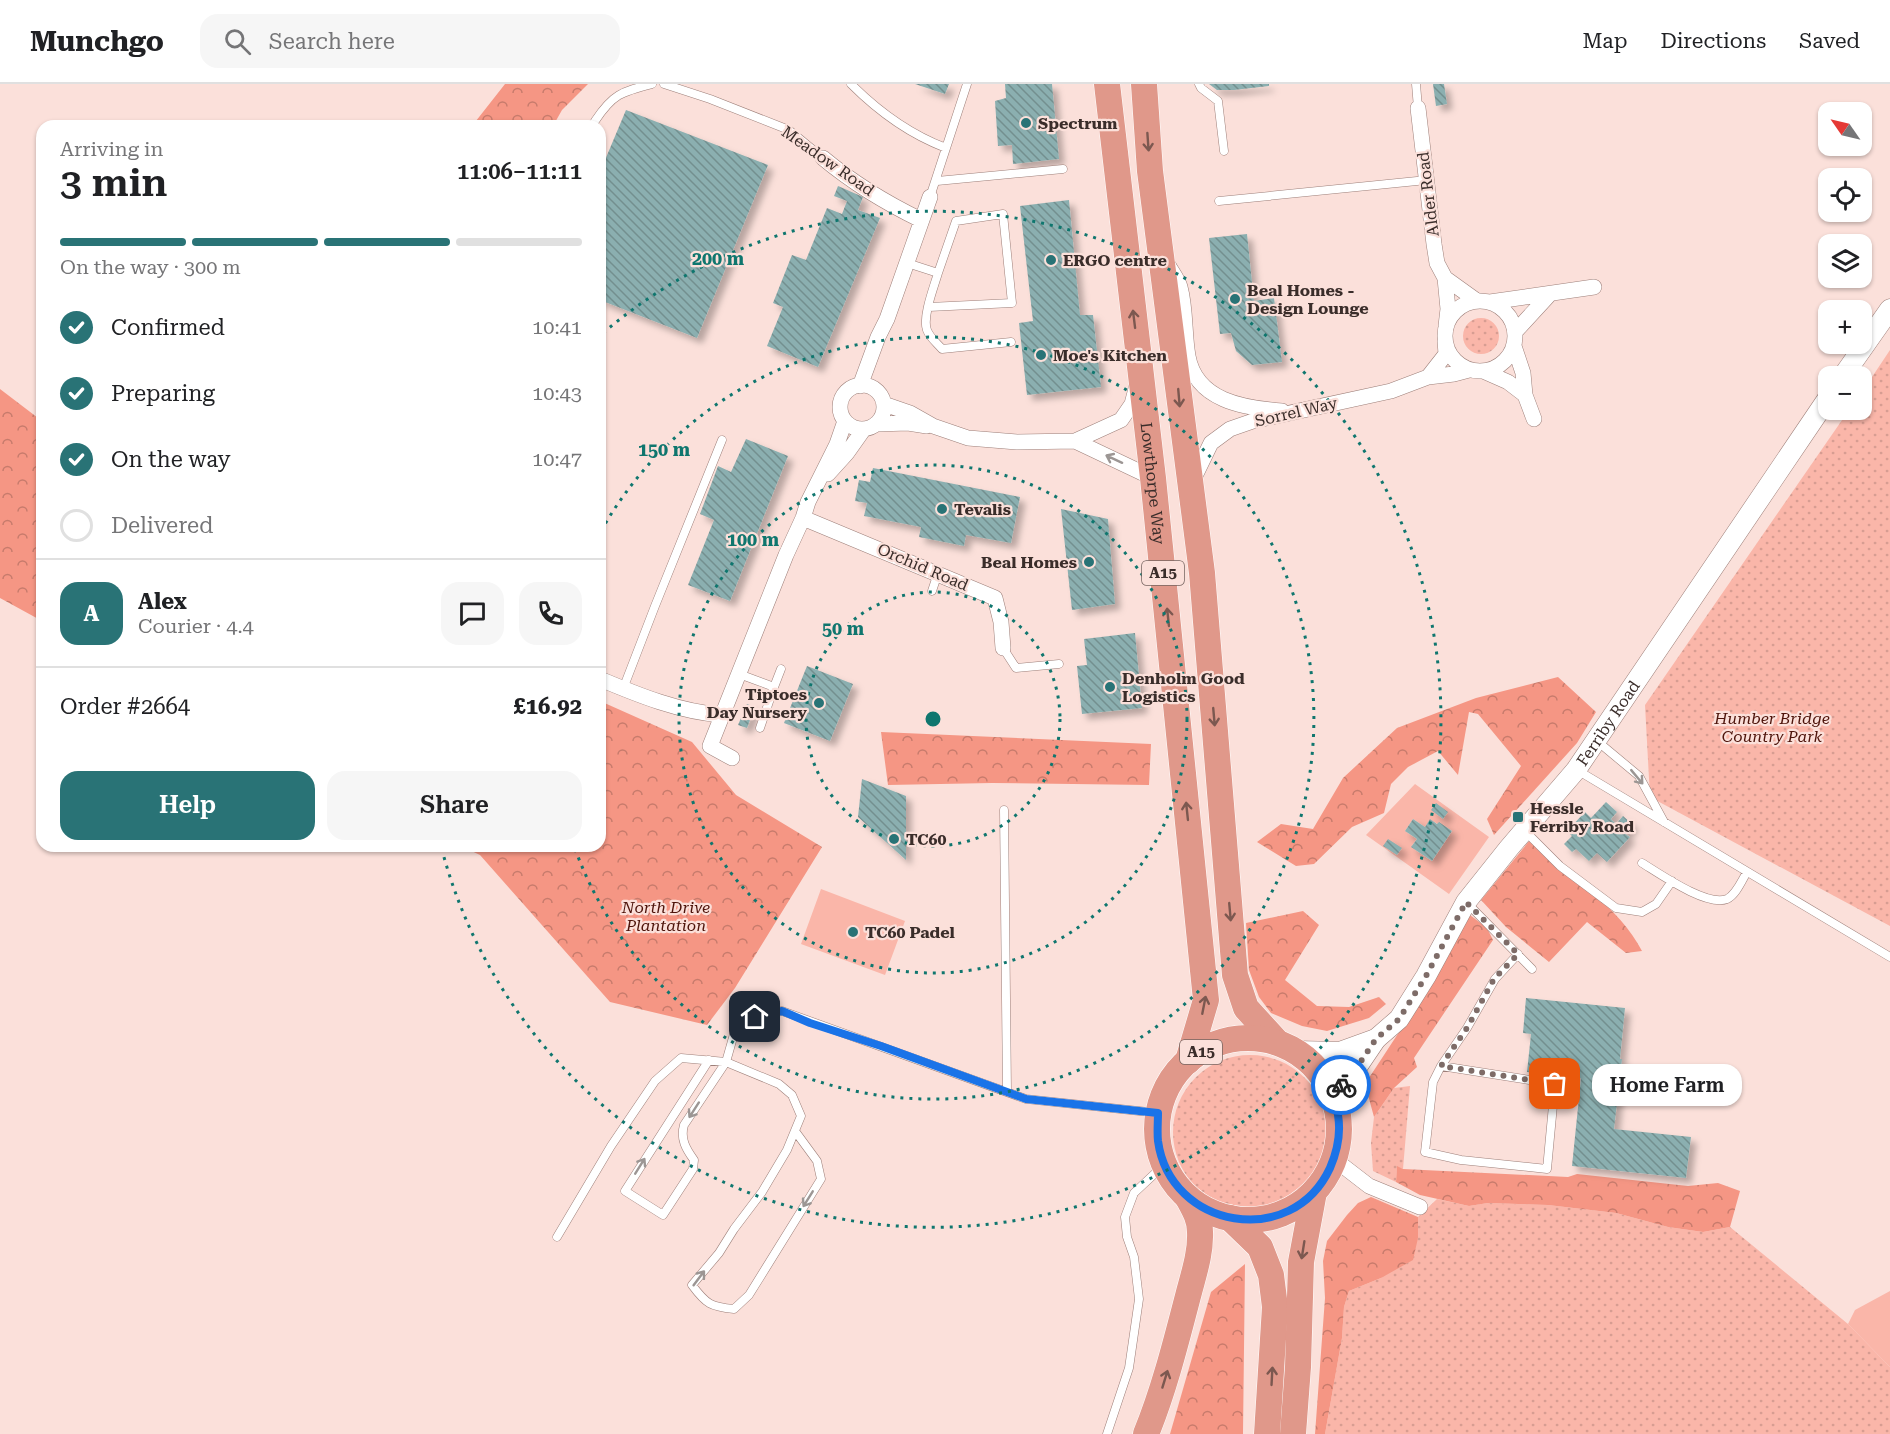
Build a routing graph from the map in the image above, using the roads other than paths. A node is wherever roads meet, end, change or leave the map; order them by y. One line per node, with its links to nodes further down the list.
1 (652, 84): 10 (lane)
2 (664, 84): 13 (lane, Meadow Road)
3 (850, 84): 11 (lane)
4 (967, 84): 11 (lane)
5 (1107, 84): 34 (highway, Lowthorpe Way / A15, one-way to 5)
6 (1144, 84): 20 (highway, A15, one-way to 20)
7 (1199, 84): 12 (lane)
8 (1416, 84): 9 (lane)
9 (1418, 108): 15 (street, Alder Road)
10 (596, 120)
11 (946, 148): 16 (lane)
12 (1224, 152)
13 (823, 158): 19 (street, Meadow Road)
14 (1063, 169): 16 (lane)
15 (1426, 180): 18 (lane); 23 (street, Alder Road)
16 (937, 181): 17 (lane)
17 (930, 197): 19 (street)
18 (1219, 201)
19 (921, 220): 21 (street)
20 (1162, 256): 39 (street, Sorrel Way); 48 (highway, A15, one-way to 48)
21 (907, 263): 22 (lane); 36 (street)
22 (938, 273): 27 (lane); 27 (lane)
23 (1445, 278): 26 (street); 29 (street, Alder Road)
24 (1594, 287): 25 (street)
25 (1549, 295): 26 (street); 30 (street)
26 (1484, 301): 29 (street); 30 (street)
27 (929, 307): 31 (lane)
28 (1890, 309): 32 (street)
29 (1446, 332): 33 (street); 35 (street)
30 (1514, 339): 33 (street); 37 (street)
31 (1011, 342)
32 (1851, 366)
33 (1476, 370): 35 (street, Sorrel Way); 37 (street)
34 (1141, 373): 46 (street); 47 (highway, Lowthorpe Way / A15)
35 (1428, 377): 39 (street, Sorrel Way)
36 (866, 387): 38 (street); 42 (street)
37 (1525, 395): 41 (street)
38 (884, 404): 43 (street); 44 (street)
39 (1294, 412): 48 (street, Sorrel Way)
40 (1818, 413): 62 (street, Ferriby Road)
41 (1534, 419)
42 (845, 421): 44 (street); 49 (street)
43 (933, 426): 44 (street); 46 (street)
44 (870, 427): 49 (street)
45 (722, 440): 59 (lane)
46 (1075, 441): 47 (street, one-way to 46)
47 (1153, 478): 78 (highway, Lowthorpe Way / A15, one-way to 47)
48 (1191, 484): 76 (highway, A15, one-way to 76)
49 (814, 489): 50 (street)
50 (803, 518): 51 (street, Orchid Road); 56 (street)
51 (938, 573): 52 (lane); 53 (street, Orchid Road)
52 (932, 591)
53 (1003, 648): 54 (lane)
54 (1059, 664)
55 (781, 669): 58 (lane)
56 (739, 674): 58 (lane); 60 (street)
57 (606, 682): 59 (street)
58 (774, 687): 61 (lane)
59 (623, 689): 60 (street)
60 (722, 715): 63 (street)
61 (760, 728)
62 (1597, 741): 64 (street, Ferriby Road); 66 (lane, one-way to 66)
63 (732, 758)
64 (1576, 770): 66 (lane); 67 (street, Ferriby Road)
65 (1004, 810): 81 (lane)
66 (1665, 824): 69 (lane)
67 (1525, 831): 70 (lane); 71 (street, Ferriby Road)
68 (1642, 863): 70 (lane)
69 (1747, 872): 70 (lane); 73 (lane)
70 (1672, 881)
71 (1466, 902): 72 (lane); 75 (street, Ferriby Road)
72 (1518, 954): 74 (lane); 80 (lane)
73 (1890, 957)
74 (1532, 969)
75 (1376, 1039): 76 (street, Ferriby Road); 82 (street, Ferriby Road)
76 (1286, 1046): 78 (highway, A15); 82 (highway, A15)
77 (709, 1060): 79 (lane); 79 (lane, one-way to 77); 91 (lane)
78 (1188, 1061): 83 (highway, A15)
79 (726, 1062): 81 (lane); 84 (lane)
80 (1441, 1066): 80 (lane)
81 (1007, 1092): 83 (lane)
82 (1332, 1093): 85 (highway, A15)
83 (1158, 1113): 86 (highway, A15)
84 (795, 1131): 84 (lane, one-way to 84)
85 (1334, 1159): 87 (highway, A15); 89 (street)
86 (1164, 1165): 88 (highway, A15); 92 (lane)
87 (1314, 1192): 90 (highway, A15); 95 (highway, A15, one-way to 95)
88 (1188, 1198): 90 (highway, A15); 93 (highway, one-way to 88)
89 (1420, 1207)
90 (1230, 1218): 94 (highway, A15, one-way to 90)
91 (557, 1237)
92 (1107, 1434)
93 (1146, 1434)
94 (1268, 1434)
95 (1293, 1434)

